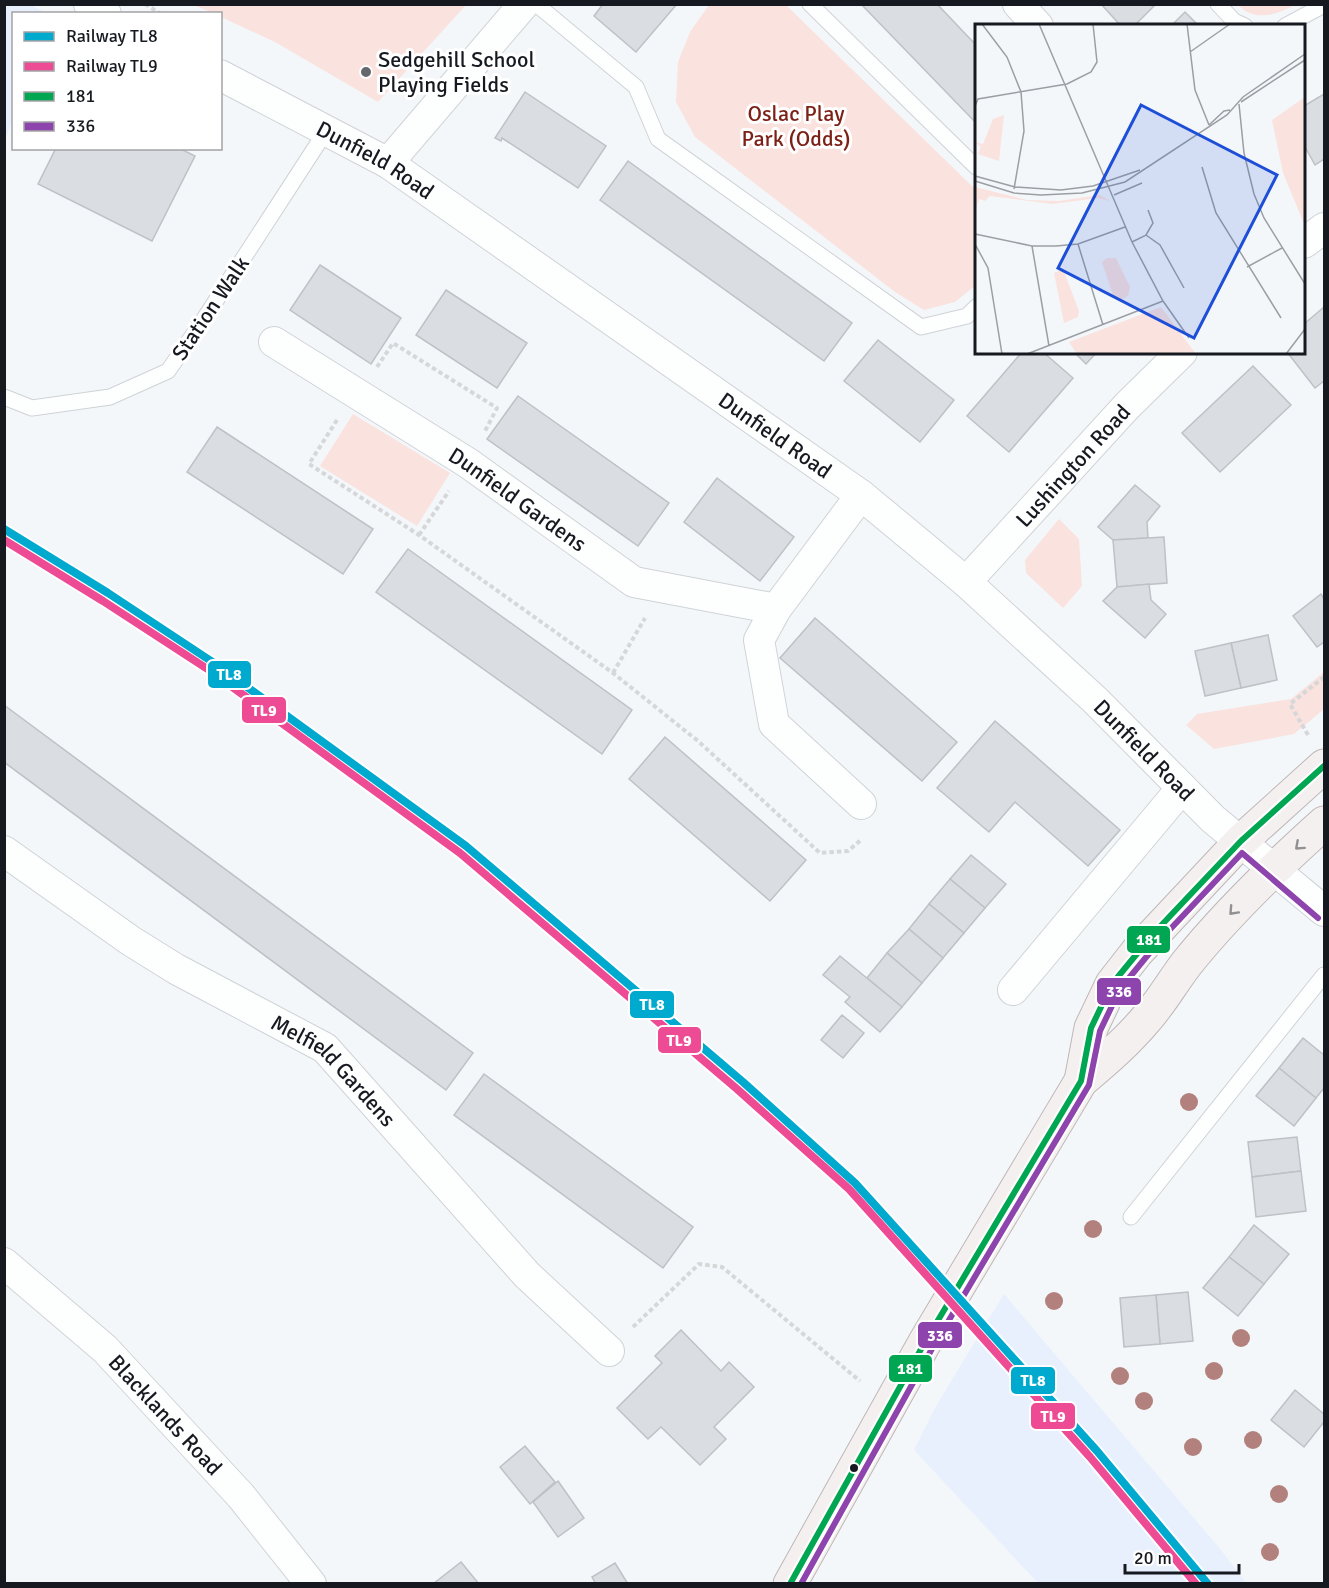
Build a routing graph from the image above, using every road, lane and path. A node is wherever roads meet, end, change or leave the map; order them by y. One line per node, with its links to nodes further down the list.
1 (89, 4): 9 (street)
2 (145, 4): 10 (path)
3 (524, 4): 16 (street)
4 (536, 4): 20 (lane)
5 (810, 4): 17 (lane)
6 (1018, 4): 11 (street)
7 (1218, 4): 12 (lane)
8 (1324, 5): 13 (lane)
9 (103, 12)
10 (158, 12)
11 (1036, 24)
12 (1241, 24)
13 (1289, 24)
14 (222, 76): 15 (street, Dunfield Road)
15 (326, 131): 16 (street, Dunfield Road); 24 (lane, Station Walk)
16 (388, 163): 26 (street, Dunfield Road)
17 (975, 165)
18 (1324, 228): 19 (street)
19 (1305, 242)
20 (975, 308)
21 (274, 342): 23 (street, Dunfield Gardens)
22 (1180, 354): 28 (street, Lushington Road)
23 (354, 392): 25 (street, Dunfield Gardens); 25 (path); 27 (path)
24 (4, 397)
25 (468, 463): 27 (path); 29 (street, Dunfield Gardens)
26 (861, 495): 28 (street, Dunfield Road); 30 (street)
27 (419, 535): 31 (path)
28 (966, 582): 35 (street, Dunfield Road)
29 (652, 585): 30 (street, Dunfield Gardens); 31 (path)
30 (776, 609): 36 (street)
31 (613, 673): 36 (path)
32 (1324, 677): 33 (path)
33 (1308, 736)
34 (1324, 766): 38 (main road)
35 (1182, 788): 38 (street, Dunfield Road); 43 (street)
36 (861, 804)
37 (1324, 823): 40 (main road, one-way to 40)
38 (1241, 841): 40 (street, Dunfield Road); 44 (main road)
39 (4, 851): 47 (street, Melfield Gardens)
40 (1274, 869): 41 (street, Dunfield Road); 44 (main road, one-way to 44)
41 (1324, 911)
42 (1324, 975): 45 (lane)
43 (1013, 990)
44 (1081, 1081): 50 (main road)
45 (1131, 1217)
46 (4, 1263): 49 (street, Blacklands Road)
47 (609, 1351): 48 (path)
48 (860, 1381)
49 (311, 1584)
50 (790, 1584)

